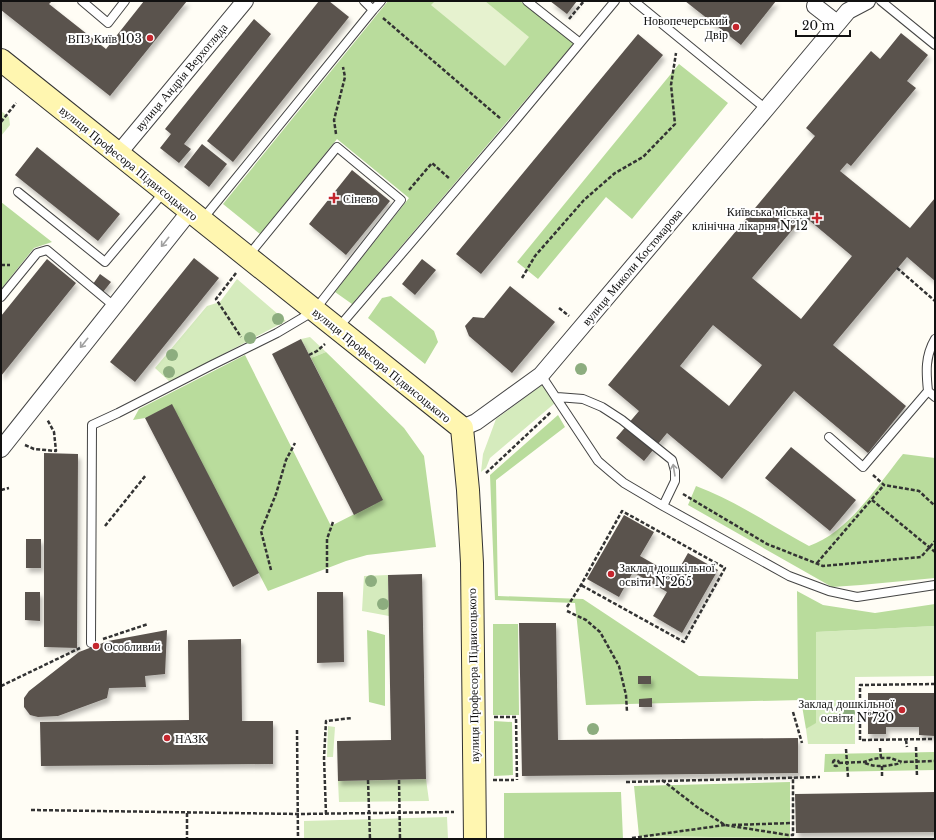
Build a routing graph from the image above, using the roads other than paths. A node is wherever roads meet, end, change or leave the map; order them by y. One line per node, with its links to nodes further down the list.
1 (82, 1): 2 (lane)
2 (125, 1)
3 (245, 1): 18 (street, вулиця Андрія Верхогляда)
4 (364, 1): 12 (lane)
5 (381, 1): 12 (lane)
6 (527, 1): 14 (lane)
7 (615, 1): 14 (lane)
8 (634, 1): 17 (lane)
9 (866, 1): 13 (street, вулиця Миколи Костомарова)
10 (881, 1): 15 (lane)
11 (815, 6): 13 (street)
12 (373, 10): 21 (lane)
13 (837, 23): 17 (street, вулиця Миколи Костомарова)
14 (580, 43): 26 (lane)
15 (935, 45)
16 (2, 62): 18 (street, вулиця Професора Підвисоцького)
17 (766, 109): 28 (street, вулиця Миколи Костомарова)
18 (118, 154): 19 (street, вулиця Професора Підвисоцького)
19 (165, 191): 20 (lane); 21 (street, вулиця Професора Підвисоцького)
20 (18, 192)
21 (195, 216): 22 (street, вулиця Професора Підвисоцького); 24 (street, one-way to 24)
22 (242, 264): 25 (street, вулиця Професора Підвисоцького); 25 (lane)
23 (1, 297): 24 (lane)
24 (114, 306): 34 (street, one-way to 34)
25 (314, 311): 26 (street, вулиця Професора Підвисоцького); 37 (lane)
26 (332, 336): 32 (street, вулиця Професора Підвисоцького)
27 (935, 339): 29 (lane)
28 (541, 375): 31 (lane); 32 (street, вулиця Миколи Костомарова)
29 (928, 391): 30 (lane); 33 (lane)
30 (935, 397)
31 (559, 400): 35 (lane); 35 (lane, one-way to 31)
32 (462, 428): 38 (street, вулиця Професора Підвисоцького)
33 (829, 437)
34 (1, 449)
35 (663, 506): 36 (lane)
36 (935, 585)
37 (91, 643)
38 (475, 839)

